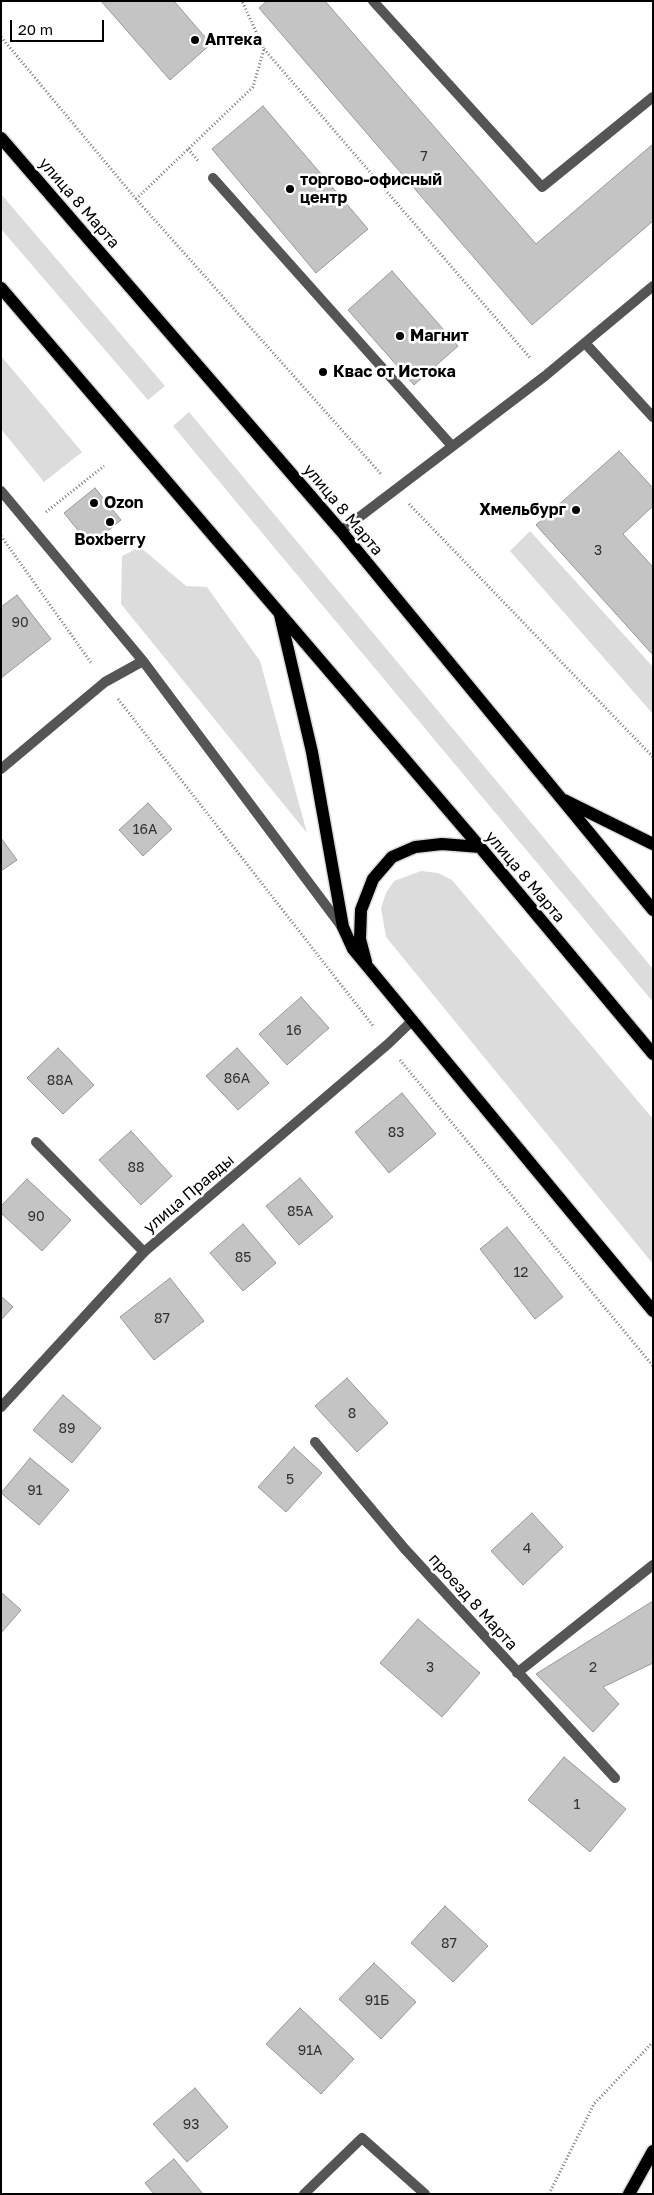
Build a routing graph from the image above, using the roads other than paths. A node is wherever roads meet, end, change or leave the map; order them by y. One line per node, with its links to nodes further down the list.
1 (373, 1): 2 (street)
2 (653, 97)
3 (1, 138): 11 (main road, улица 8 Марта)
4 (213, 178): 9 (street)
5 (653, 286): 7 (street)
6 (1, 288): 12 (main road, улица 8 Марта)
7 (585, 342): 8 (street); 9 (street)
8 (653, 417)
9 (452, 446): 11 (street)
10 (1, 491): 13 (street)
11 (341, 531): 15 (main road, улица 8 Марта)
12 (280, 612): 17 (main road, улица 8 Марта); 19 (main road)
13 (142, 661): 14 (street); 19 (street)
14 (1, 769)
15 (559, 797): 16 (main road); 18 (main road, улица 8 Марта)
16 (653, 844)
17 (480, 847): 20 (main road); 22 (main road, улица 8 Марта)
18 (653, 910)
19 (343, 927): 20 (main road)
20 (366, 964): 21 (main road)
21 (413, 1020): 24 (street, улица Правды); 25 (main road)
22 (653, 1054)
23 (36, 1142): 24 (street)
24 (144, 1252): 26 (street, улица Правды)
25 (653, 1311)
26 (1, 1407)
27 (315, 1442): 29 (street, проезд 8 Марта)
28 (653, 1565): 29 (street)
29 (517, 1673): 30 (street, проезд 8 Марта)
30 (615, 1778)
31 (653, 2151): 34 (main road)
32 (304, 2194): 33 (street)
33 (425, 2194)
34 (628, 2194)

